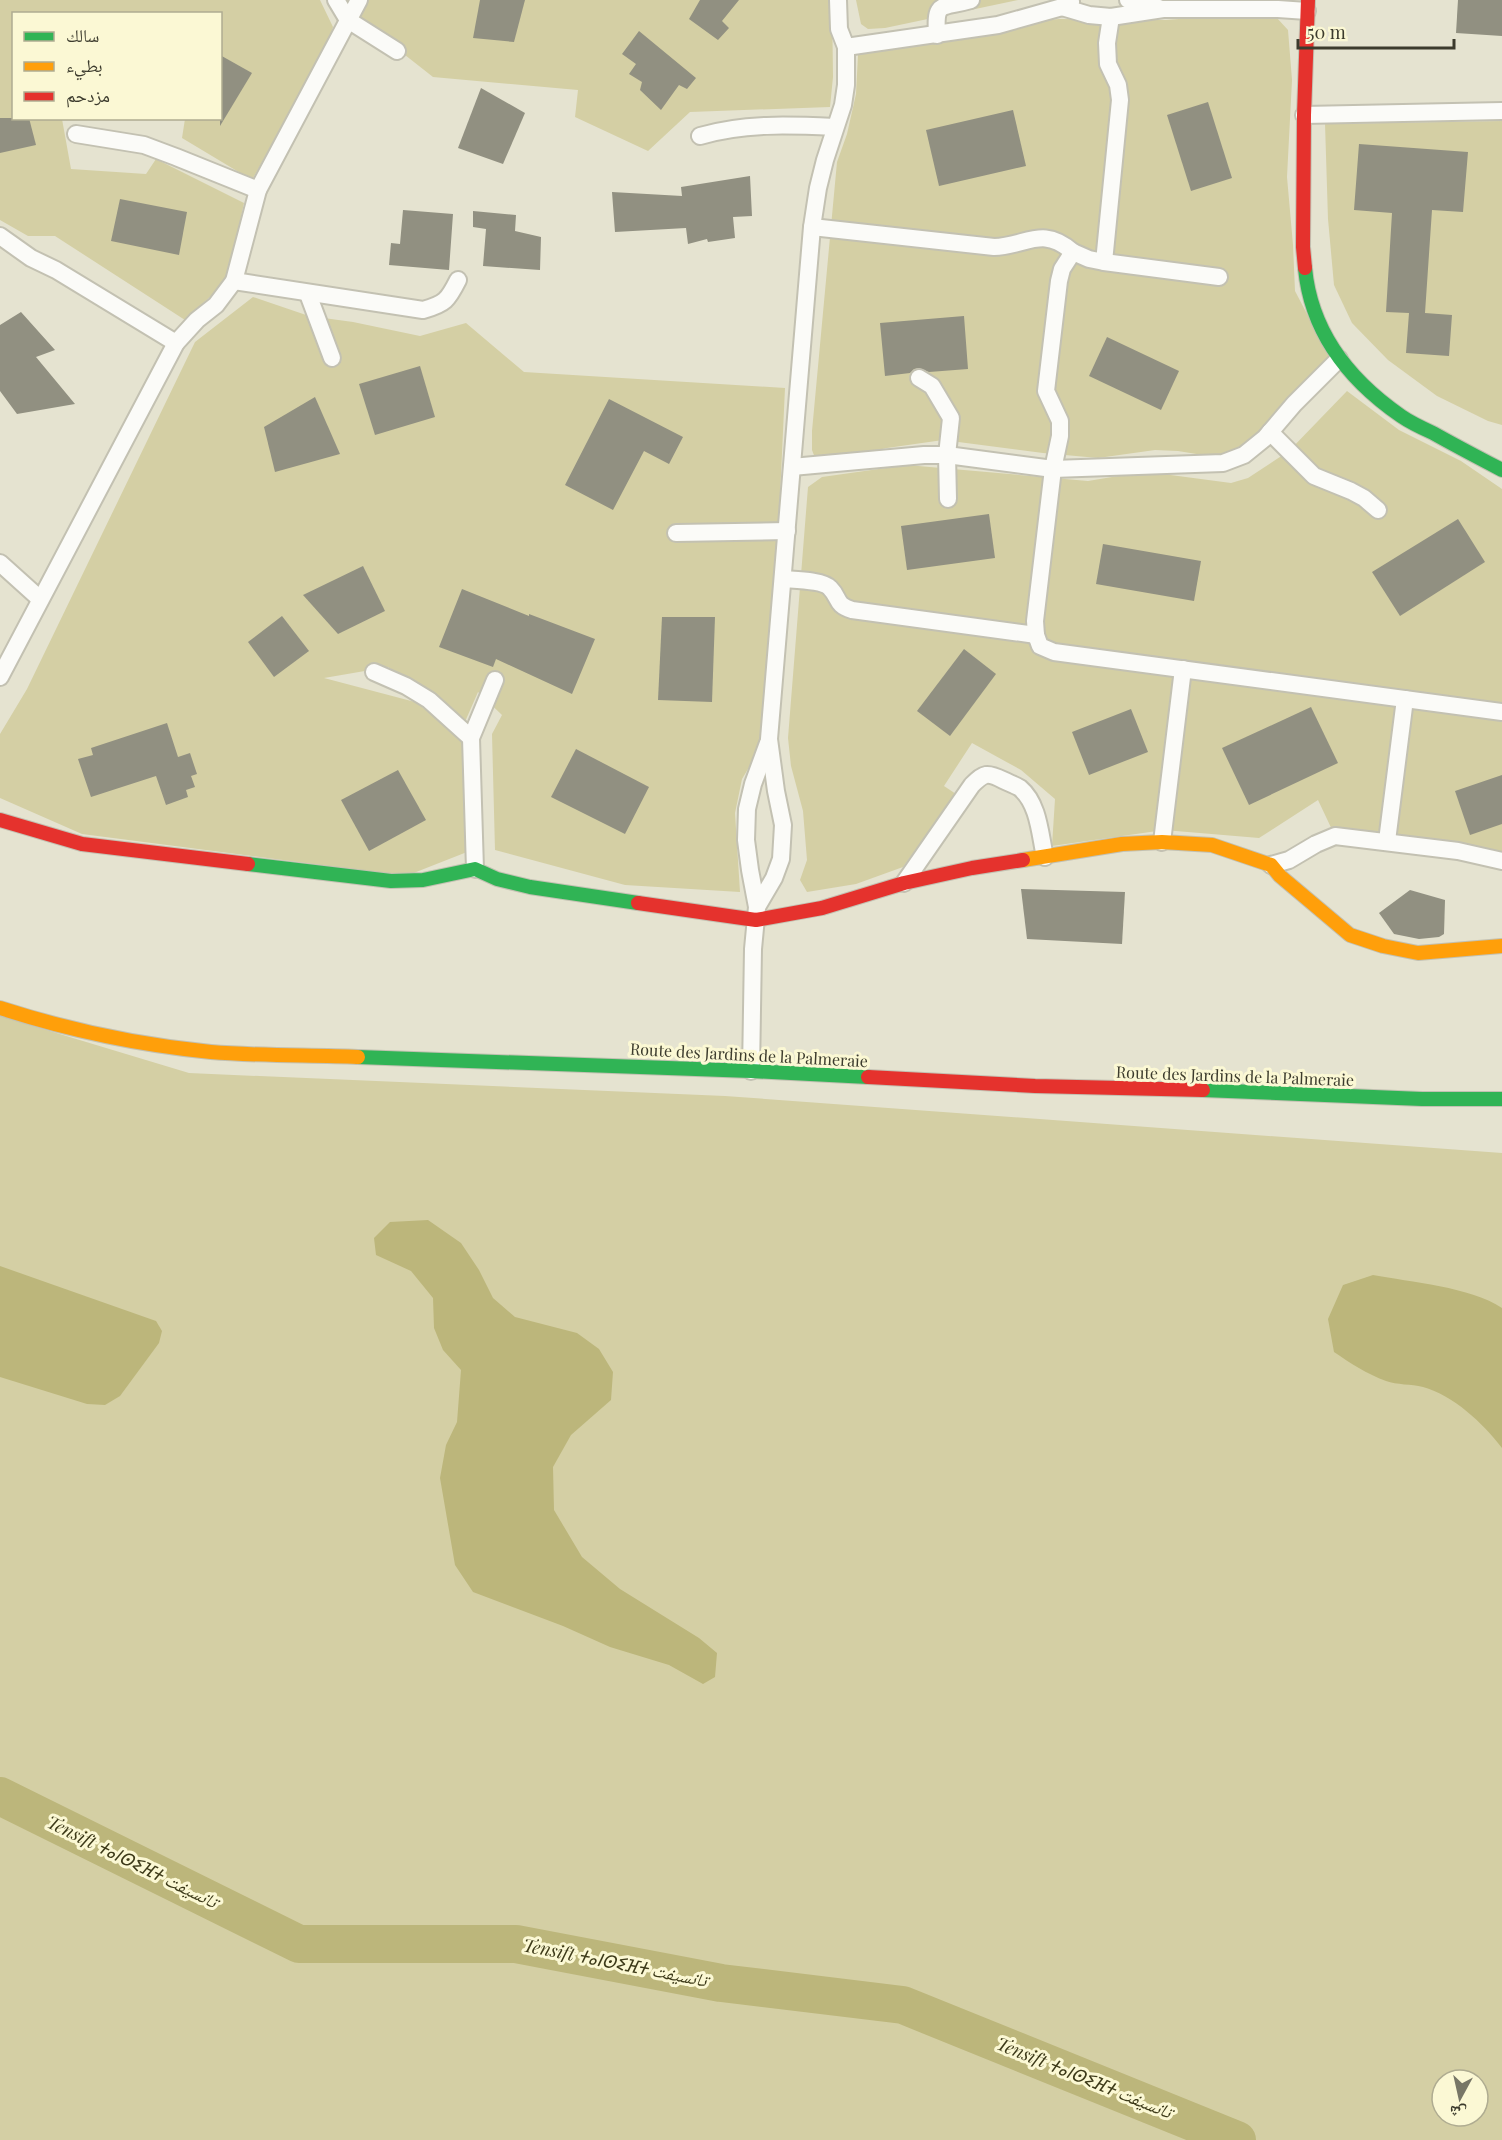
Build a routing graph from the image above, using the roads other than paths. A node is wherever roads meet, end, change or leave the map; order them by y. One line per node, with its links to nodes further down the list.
1 (336, 0): 10 (street)
2 (359, 0): 10 (street)
3 (838, 0): 12 (street)
4 (971, 0): 11 (street)
5 (1128, 0): 8 (street)
6 (1068, 4): 9 (street); 11 (street)
7 (1308, 5): 8 (street); 15 (street)
8 (1162, 9): 9 (street)
9 (1111, 17): 23 (street)
10 (348, 20): 13 (street); 19 (street)
11 (937, 35): 12 (street)
12 (846, 47): 16 (street)
13 (397, 51)
14 (1502, 111): 15 (street)
15 (1304, 115): 30 (street)
16 (835, 127): 18 (street); 20 (street)
17 (76, 134): 19 (street)
18 (700, 136)
19 (258, 190): 26 (street)
20 (812, 227): 22 (street); 34 (street)
21 (0, 236): 28 (street)
22 (1073, 252): 23 (street); 35 (street)
23 (1104, 262): 24 (street)
24 (1219, 277)
25 (458, 280): 27 (street)
26 (234, 281): 27 (street); 28 (street)
27 (308, 294): 29 (street)
28 (176, 342): 43 (street)
29 (332, 358)
30 (1339, 359): 32 (street); 36 (street)
31 (919, 378): 33 (street)
32 (1270, 432): 35 (street); 38 (street)
33 (947, 455): 34 (street); 35 (street); 37 (street)
34 (792, 467): 39 (street)
35 (1053, 469): 44 (street)
36 (1502, 470)
37 (948, 499)
38 (1378, 510)
39 (788, 531): 40 (street); 42 (street)
40 (675, 532)
41 (0, 563): 43 (street)
42 (783, 579): 44 (street); 52 (street)
43 (40, 599): 47 (street)
44 (1036, 635): 45 (street)
45 (1183, 669): 49 (street); 55 (street)
46 (374, 672): 51 (street)
47 (0, 676)
48 (495, 680): 51 (street)
49 (1404, 699): 50 (street); 54 (street)
50 (1502, 712)
51 (471, 738): 59 (street)
52 (769, 739): 61 (street); 61 (street)
53 (0, 820): 59 (street)
54 (1387, 841): 57 (street); 58 (street)
55 (1162, 842): 56 (street); 58 (street)
56 (1045, 857): 60 (street); 60 (street)
57 (1502, 861)
58 (1271, 865): 62 (street)
59 (474, 869): 61 (street)
60 (903, 883): 61 (street)
61 (757, 914): 64 (street)
62 (1502, 946)
63 (0, 1008): 64 (street, Route des Jardins de la Palmeraie)
64 (751, 1071): 65 (street, Route des Jardins de la Palmeraie)
65 (1502, 1099)

